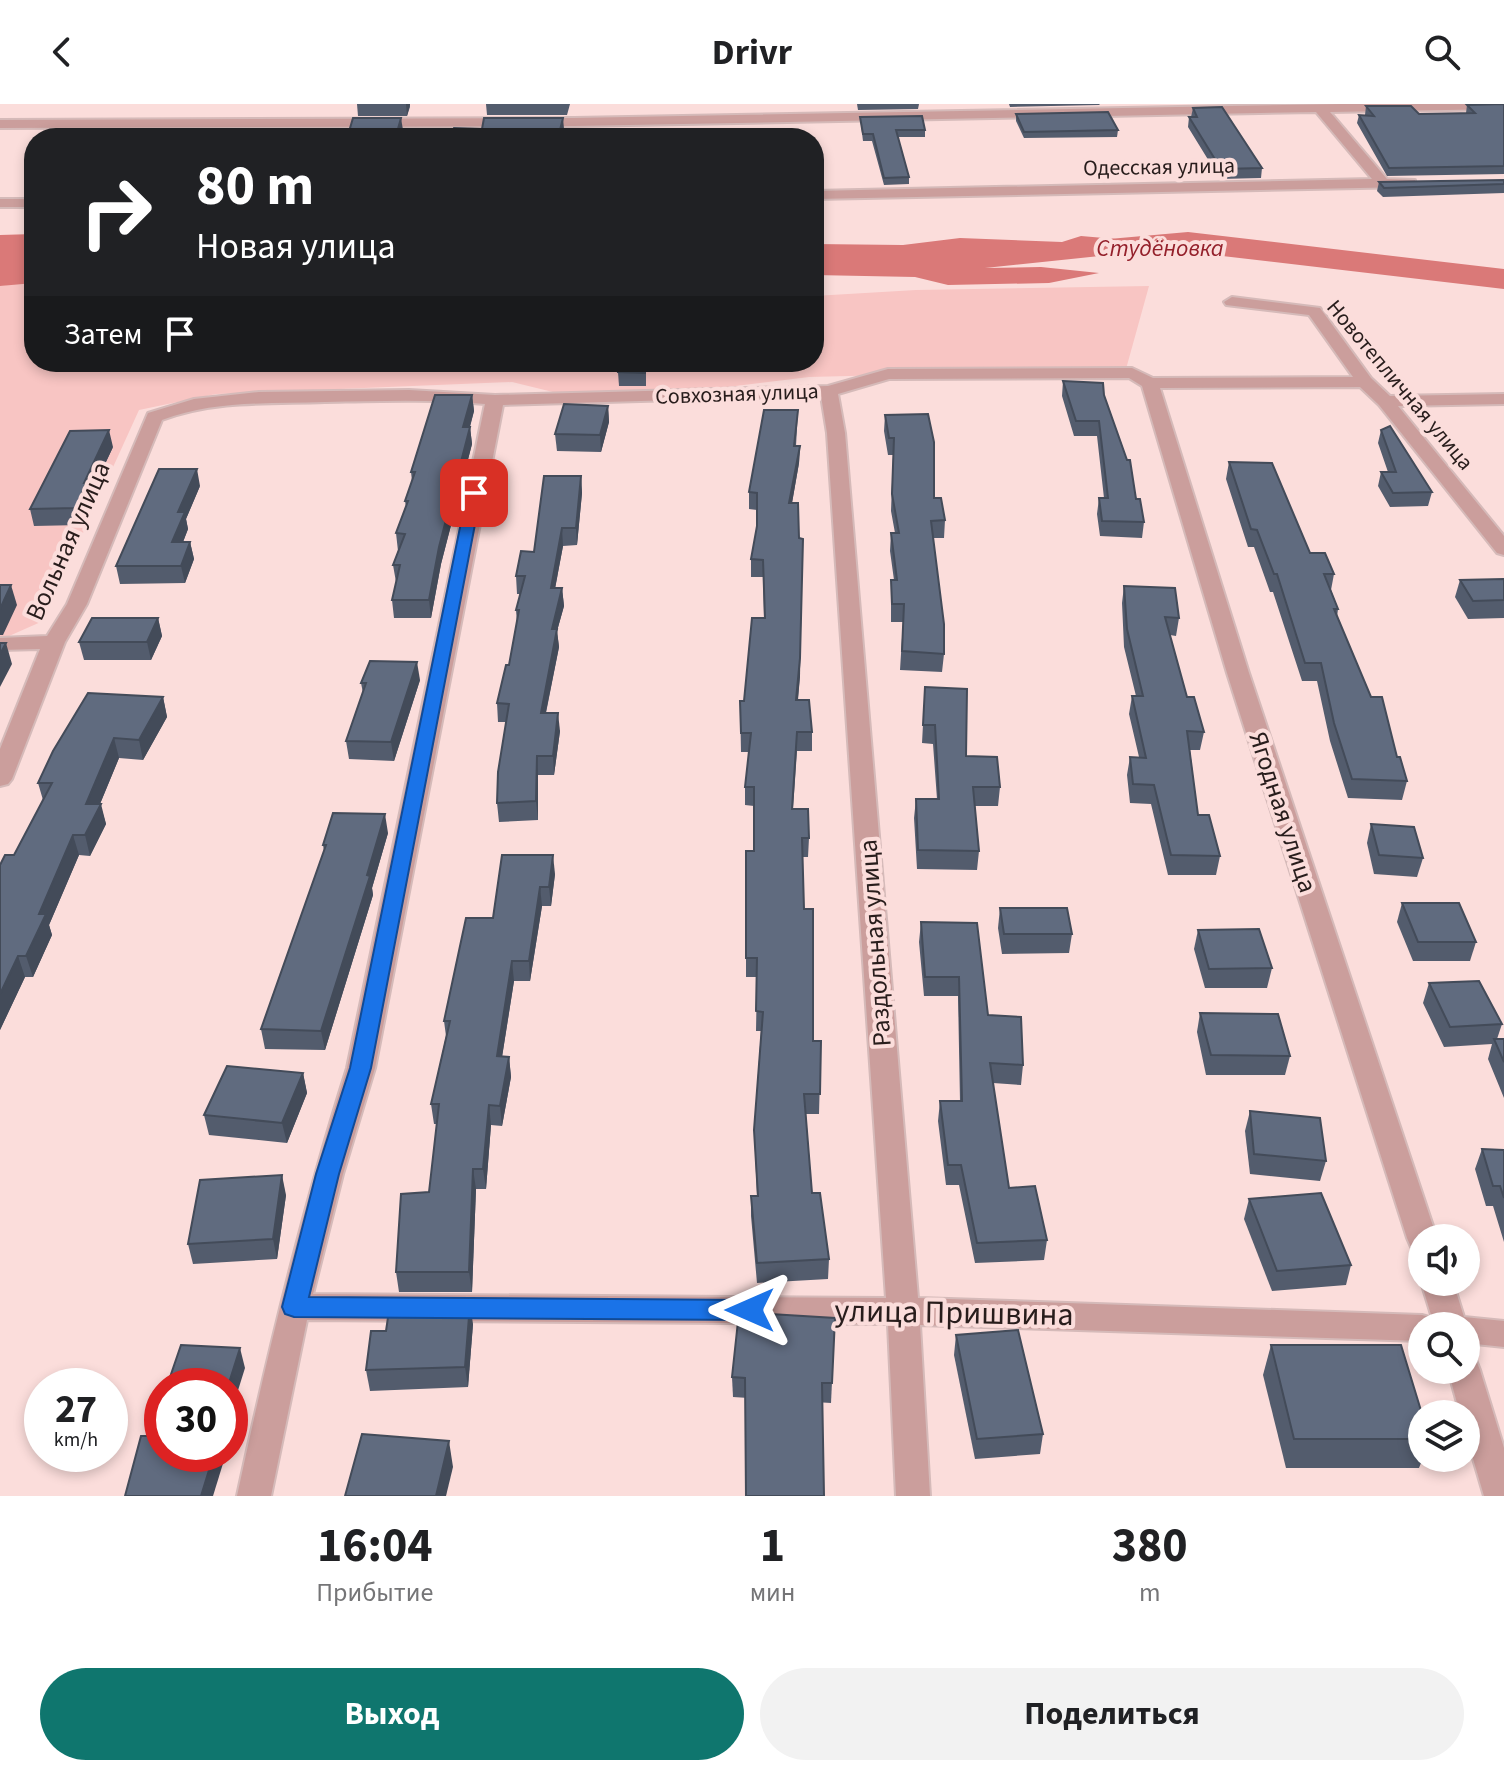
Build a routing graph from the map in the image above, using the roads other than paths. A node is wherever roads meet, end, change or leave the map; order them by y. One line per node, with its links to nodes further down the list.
1 (1504, 105): 2 (street)
2 (1321, 110): 3 (street); 7 (street)
3 (574, 122): 4 (street); 5 (street)
4 (0, 124)
5 (572, 128)
6 (1429, 183): 7 (street, Одесская улица)
7 (1383, 184): 8 (street, Одесская улица)
8 (824, 195)
9 (0, 203): 10 (street)
10 (24, 203)
11 (1232, 302): 12 (street, Новотепличная улица)
12 (1365, 382): 13 (street, Совхозная улица); 17 (street, Новотепличная улица)
13 (1150, 383): 14 (street, Совхозная улица); 23 (street, Ягодная улица)
14 (829, 391): 16 (street, Совхозная улица); 25 (street, Раздольная улица)
15 (1504, 399): 17 (street)
16 (495, 400): 18 (street, Совхозная улица); 24 (street)
17 (1385, 401): 19 (street, Новотепличная улица)
18 (154, 417): 20 (street, Вольная улица)
19 (1504, 549)
20 (54, 642): 21 (street); 22 (street, Вольная улица)
21 (0, 644)
22 (0, 779)
23 (1417, 1224)
24 (294, 1307): 25 (street, улица Пришвина); 30 (street)
25 (903, 1311): 26 (street, улица Пришвина); 31 (street, Раздольная улица)
26 (1408, 1328)
27 (1480, 1331): 28 (street)
28 (1504, 1334)
29 (1468, 1384): 32 (street)
30 (254, 1496)
31 (913, 1496)
32 (1501, 1496)

